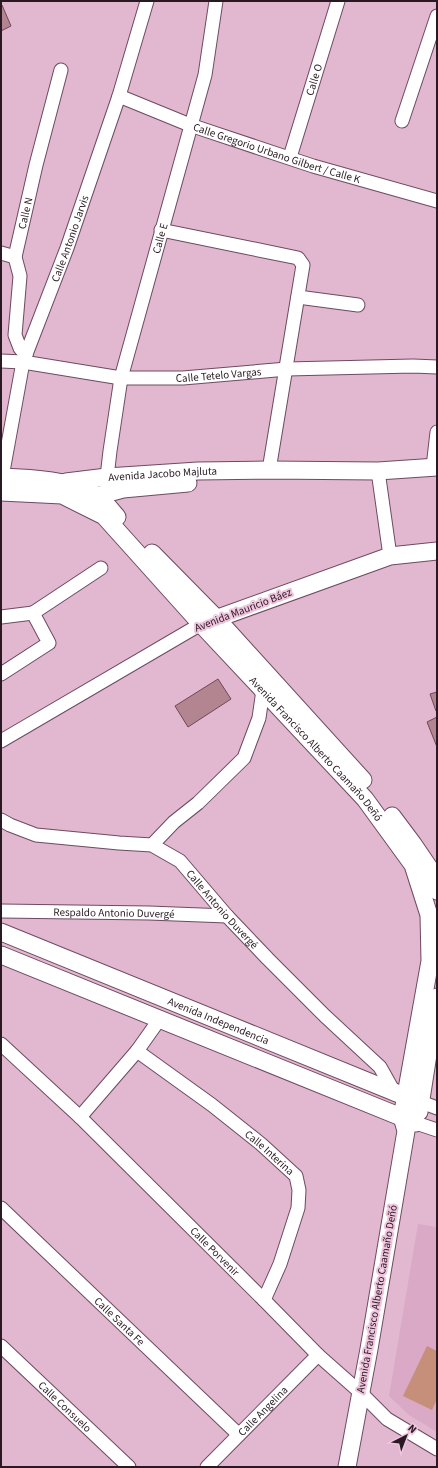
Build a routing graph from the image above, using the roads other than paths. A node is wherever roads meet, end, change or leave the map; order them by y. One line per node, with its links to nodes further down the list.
1 (148, 1): 6 (street, Calle Antonio Jarvis)
2 (216, 1): 8 (street, Calle E)
3 (338, 1): 9 (street, Calle O)
4 (437, 16): 7 (street)
5 (61, 70): 13 (street, Calle N)
6 (119, 96): 8 (street, Calle Gregorio Urbano Gilbert / Calle K); 16 (street, Calle Antonio Jarvis)
7 (402, 121)
8 (190, 125): 9 (street, Calle Gregorio Urbano Gilbert / Calle K); 11 (street, Calle E)
9 (290, 157): 10 (street, Calle Gregorio Urbano Gilbert / Calle K)
10 (437, 201)
11 (161, 230): 14 (street); 20 (street, Calle E)
12 (1, 254): 13 (street)
13 (15, 257): 16 (street, Calle N)
14 (298, 297): 15 (street); 19 (street)
15 (358, 306)
16 (24, 358): 17 (street, Calle Tetelo Vargas); 20 (street, Calle Tetelo Vargas); 26 (street, Calle Antonio Jarvis)
17 (1, 361)
18 (437, 367): 19 (street, Calle Tetelo Vargas)
19 (286, 369): 20 (street, Calle Tetelo Vargas); 23 (street)
20 (121, 378): 25 (street, Calle E)
21 (437, 432): 22 (street)
22 (435, 467): 24 (main road, Avenida Jacobo Majluta)
23 (269, 470): 24 (main road, Avenida Jacobo Majluta); 25 (main road, Avenida Jacobo Majluta); 28 (main road, Avenida Jacobo Majluta)
24 (378, 471): 30 (street)
25 (107, 476): 27 (main road, Avenida Jacobo Majluta)
26 (1, 482): 27 (main road, Avenida Francisco Alberto Caamaño Deñó); 34 (main road, Avenida Francisco Alberto Caamaño Deñó)
27 (56, 483): 28 (main road, Avenida Francisco Alberto Caamaño Deñó)
28 (97, 496): 34 (main road, Avenida Francisco Alberto Caamaño Deñó)
29 (437, 551): 30 (main road, Avenida Mauricio Báez)
30 (390, 556): 34 (main road, Avenida Mauricio Báez)
31 (101, 568): 32 (street)
32 (33, 613): 33 (street); 35 (street)
33 (1, 617)
34 (209, 621): 36 (main road, Avenida Francisco Alberto Caamaño Deñó); 37 (street, Avenida Mauricio Báez); 40 (main road, Avenida Francisco Alberto Caamaño Deñó)
35 (1, 674)
36 (263, 690): 39 (street); 50 (main road, Avenida Francisco Alberto Caamaño Deñó)
37 (1, 741)
38 (1, 820): 39 (street, Calle Antonio Duvergé)
39 (152, 845): 42 (street, Calle Antonio Duvergé)
40 (437, 891)
41 (1, 911): 42 (street, Respaldo Antonio Duvergé)
42 (228, 916): 50 (street, Calle Antonio Duvergé)
43 (1, 932): 50 (main road, Avenida Independencia)
44 (1, 955): 46 (main road, Avenida Independencia)
45 (437, 997): 47 (main road, Avenida Francisco Alberto Caamaño Deñó)
46 (160, 1020): 49 (street); 53 (main road, Avenida Independencia)
47 (435, 1025): 50 (main road, Avenida Francisco Alberto Caamaño Deñó)
48 (1, 1044): 52 (street, Calle Porvenir)
49 (137, 1052): 52 (street); 56 (street, Calle Interina)
50 (407, 1097): 51 (street, Avenida Independencia); 53 (main road, Avenida Francisco Alberto Caamaño Deñó)
51 (437, 1108)
52 (80, 1117): 56 (street, Calle Porvenir)
53 (408, 1123): 54 (street, Avenida Independencia); 59 (main road, Avenida Francisco Alberto Caamaño Deñó)
54 (437, 1130)
55 (1, 1208): 60 (street, Calle Santa Fe)
56 (264, 1300): 58 (street, Calle Porvenir)
57 (1, 1346): 62 (street, Calle Consuelo)
58 (318, 1356): 59 (street, Calle Porvenir); 60 (street, Calle Angelina)
59 (361, 1393): 61 (street, Calle Porvenir); 64 (main road, Avenida Francisco Alberto Caamaño Deñó)
60 (238, 1434): 63 (street, Calle Angelina)
61 (437, 1449)
62 (129, 1467)
63 (207, 1467)
64 (347, 1467)

